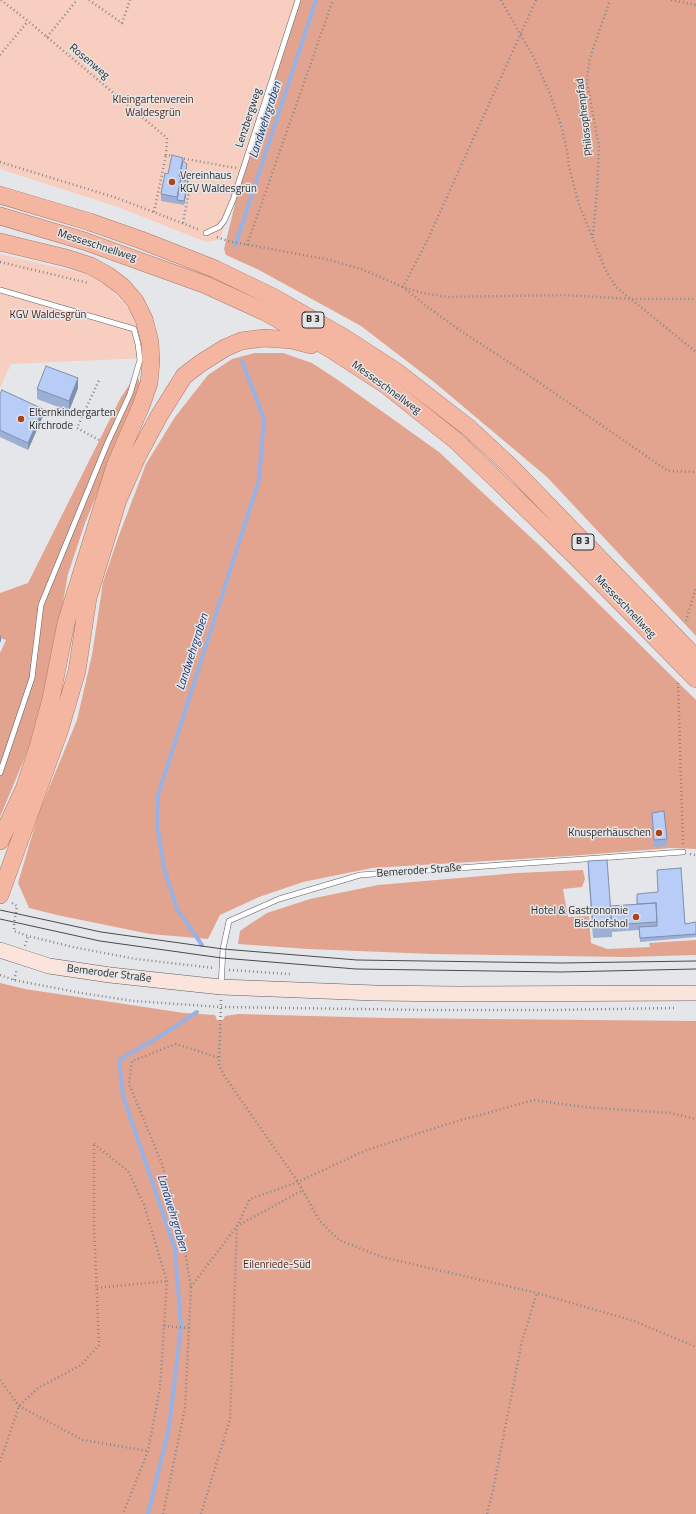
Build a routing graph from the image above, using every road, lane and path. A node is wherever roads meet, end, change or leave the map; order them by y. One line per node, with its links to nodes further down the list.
1 (1, 0): 12 (path, Rosenweg)
2 (77, 0): 14 (path)
3 (89, 0): 4 (path)
4 (130, 0)
5 (298, 0): 18 (lane, Lenzbergweg)
6 (333, 0): 28 (path)
7 (501, 0): 13 (path)
8 (536, 0): 13 (path)
9 (610, 0): 25 (path, Philosophenpfad)
10 (671, 0): 11 (path)
11 (696, 5)
12 (28, 21): 14 (path, Rosenweg); 15 (path)
13 (520, 33): 25 (path); 31 (path)
14 (47, 37): 16 (path, Rosenweg)
15 (0, 55)
16 (166, 155): 18 (path); 21 (path)
17 (0, 162): 21 (path)
18 (242, 170): 24 (lane, Lenzbergweg)
19 (190, 186): 23 (path)
20 (0, 195): 42 (highway, Messeschnellweg / B 3)
21 (154, 212): 23 (path)
22 (0, 216): 35 (highway, Messeschnellweg / B 3)
23 (182, 223): 24 (path)
24 (206, 233)
25 (592, 236): 33 (path)
26 (228, 241): 28 (path)
27 (0, 242): 46 (highway)
28 (247, 245): 31 (path)
29 (0, 262): 30 (path)
30 (93, 286)
31 (404, 287): 33 (path); 39 (path)
32 (0, 290): 38 (lane)
33 (632, 299): 34 (path); 36 (path)
34 (696, 299)
35 (332, 350): 43 (highway, Messeschnellweg / B 3); 48 (highway)
36 (696, 352)
37 (100, 378): 38 (path)
38 (107, 444): 45 (lane)
39 (696, 472)
40 (696, 587): 41 (path)
41 (686, 621)
42 (696, 658)
43 (696, 679)
44 (678, 683): 47 (path)
45 (0, 773)
46 (0, 841)
47 (683, 852): 50 (lane, Bemeroder Straße)
48 (3, 898): 50 (path)
49 (0, 950): 52 (main road, Bemeroder Straße)
50 (222, 969): 51 (path); 52 (lane, Bemeroder Straße)
51 (295, 975)
52 (221, 987): 53 (main road, Bemeroder Straße); 54 (path)
53 (696, 993)
54 (220, 1058): 56 (path); 61 (path)
55 (696, 1119): 56 (path)
56 (298, 1182): 57 (path); 58 (path)
57 (303, 1190): 58 (path); 62 (path)
58 (237, 1226): 61 (path); 73 (path)
59 (167, 1281): 60 (path); 60 (path); 63 (path)
60 (97, 1288): 68 (path)
61 (191, 1288): 64 (path)
62 (537, 1293): 66 (path); 74 (path)
63 (164, 1326): 64 (path); 69 (path)
64 (189, 1328): 72 (path)
65 (696, 1343): 66 (path)
66 (695, 1346)
67 (0, 1380): 68 (path)
68 (19, 1406): 69 (path); 70 (path)
69 (148, 1451): 71 (path)
70 (0, 1462)
71 (123, 1514)
72 (163, 1514)
73 (201, 1514)
74 (487, 1514)

